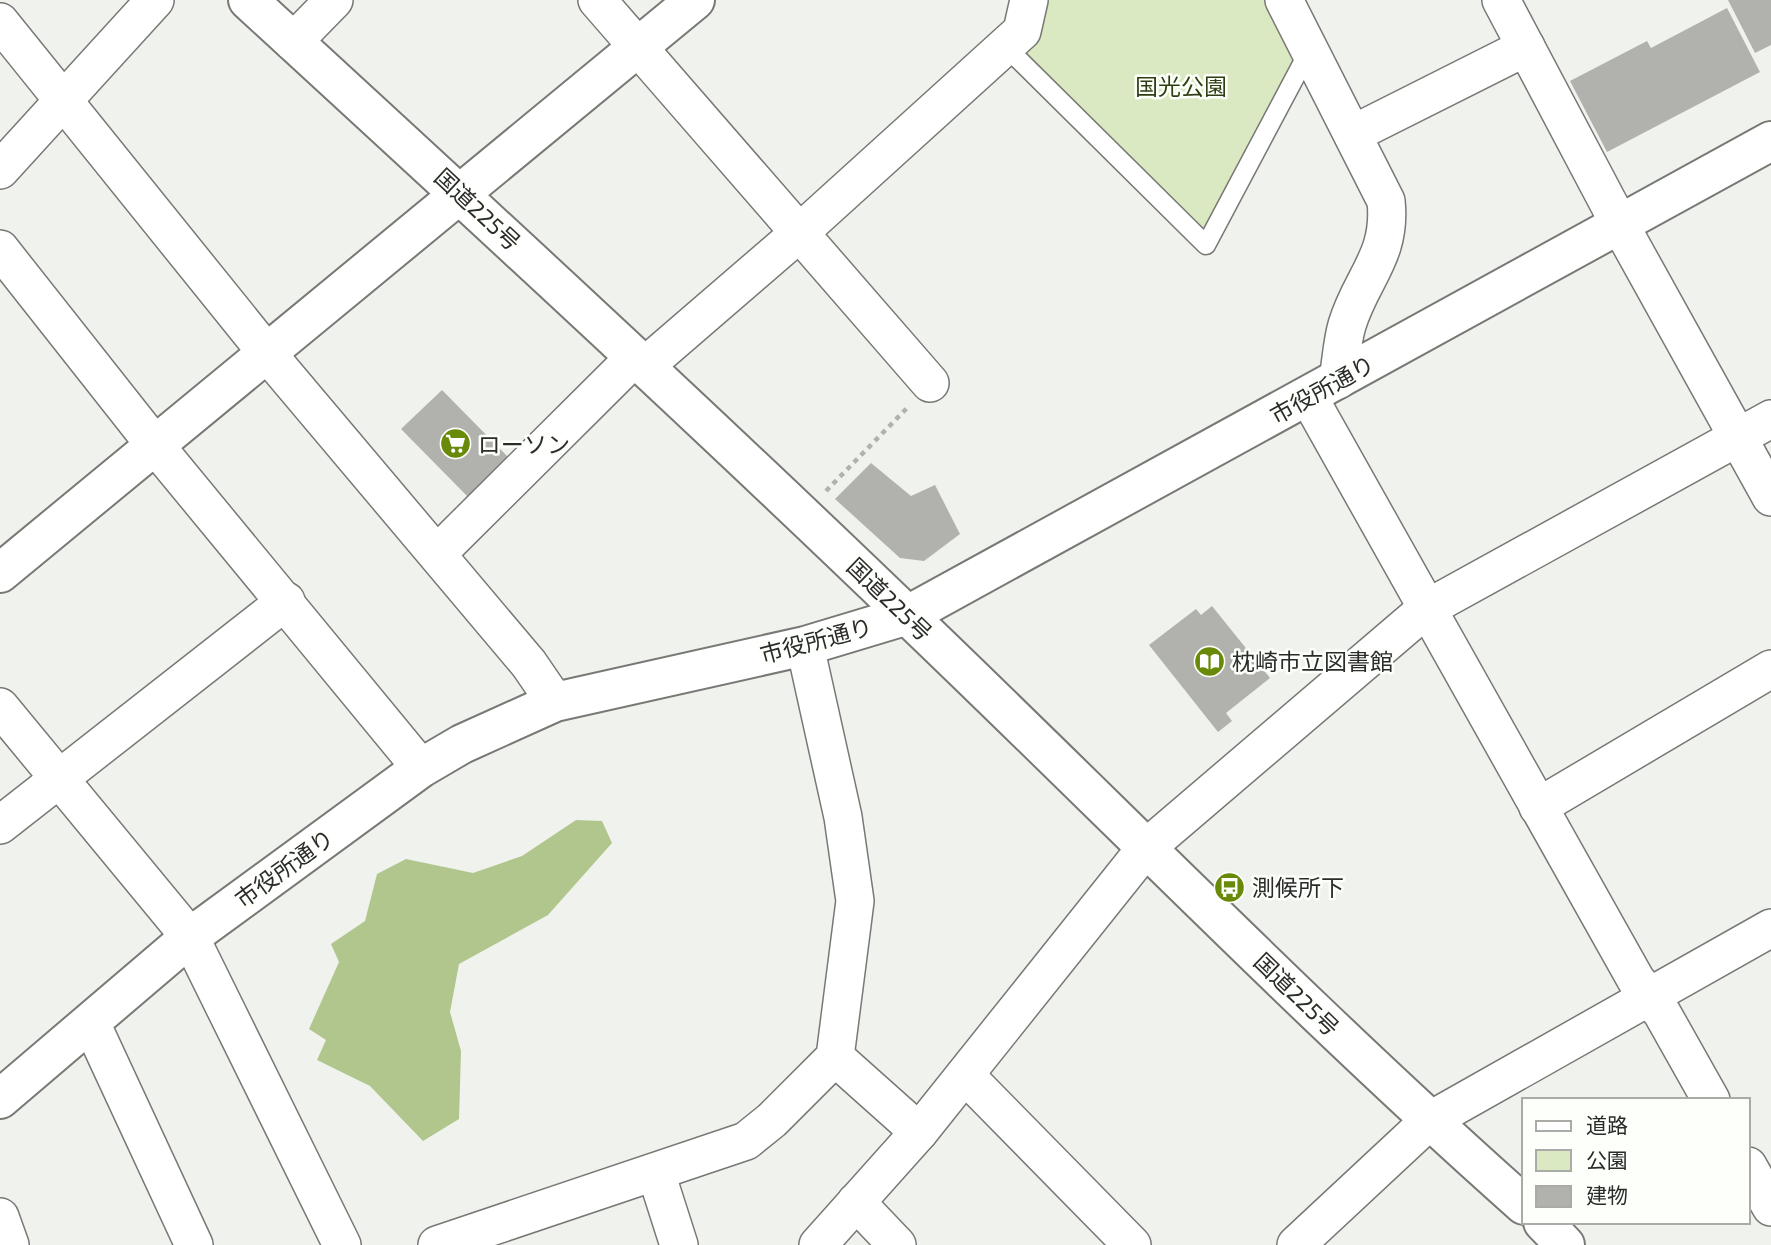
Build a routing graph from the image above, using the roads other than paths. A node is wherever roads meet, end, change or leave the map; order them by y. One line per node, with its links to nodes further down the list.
1 (155, 0): 15 (street)
2 (248, 0): 10 (main road, 国道225号)
3 (334, 0): 10 (street)
4 (597, 0): 13 (street)
5 (695, 0): 13 (main road)
6 (1029, 0): 11 (street)
7 (1284, 0): 14 (street)
8 (1501, 0): 12 (street)
9 (0, 22): 15 (street)
10 (293, 41): 19 (main road, 国道225号)
11 (1006, 47): 14 (lane); 21 (street)
12 (1526, 47): 16 (street); 20 (street)
13 (637, 48): 19 (main road); 21 (street)
14 (1310, 49): 16 (street)
15 (64, 99): 18 (street); 23 (street)
16 (1353, 135): 26 (street)
17 (1771, 141): 20 (main road, 市役所通り)
18 (0, 170)
19 (461, 192): 23 (main road); 24 (main road, 国道225号)
20 (1620, 225): 26 (main road, 市役所通り); 28 (street)
21 (798, 234): 24 (street); 25 (street)
22 (0, 250): 29 (street)
23 (266, 352): 29 (main road); 31 (street)
24 (640, 362): 31 (street); 35 (main road, 国道225号)
25 (930, 383)
26 (1323, 388): 34 (street); 35 (main road, 市役所通り)
27 (1771, 419): 28 (street)
28 (1737, 437): 30 (street); 34 (street)
29 (154, 444): 32 (main road); 33 (street)
30 (1771, 497)
31 (437, 554): 38 (street)
32 (0, 573)
33 (286, 601): 40 (street); 41 (street)
34 (1426, 609): 42 (street); 44 (street)
35 (908, 615): 36 (main road, 市役所通り); 44 (main road, 国道225号)
36 (804, 646): 38 (main road, 市役所通り); 49 (street)
37 (1771, 669): 42 (street)
38 (555, 702): 40 (main road, 市役所通り)
39 (0, 707): 41 (street)
40 (421, 768): 46 (main road, 市役所通り)
41 (60, 777): 43 (street); 46 (street)
42 (1538, 807): 47 (street)
43 (0, 825)
44 (1145, 849): 50 (street); 53 (main road, 国道225号)
45 (1771, 928): 47 (street)
46 (190, 937): 48 (main road, 市役所通り); 65 (street)
47 (1649, 996): 51 (street); 53 (street)
48 (91, 1023): 52 (main road, 市役所通り); 64 (street)
49 (835, 1057): 54 (street); 56 (street)
50 (965, 1075): 54 (street); 70 (street)
51 (1710, 1098)
52 (0, 1099)
53 (1429, 1121): 58 (main road, 国道225号); 62 (street)
54 (919, 1132): 57 (street)
55 (1750, 1170): 59 (street)
56 (656, 1173): 66 (street); 67 (street)
57 (856, 1202): 68 (street); 69 (street)
58 (1522, 1203)
59 (1771, 1207)
60 (0, 1217): 63 (street)
61 (1544, 1224): 71 (main road)
62 (1309, 1240)
63 (10, 1245)
64 (194, 1245)
65 (342, 1245)
66 (437, 1245)
67 (679, 1245)
68 (818, 1245)
69 (897, 1245)
70 (1132, 1245)
71 (1564, 1245)

